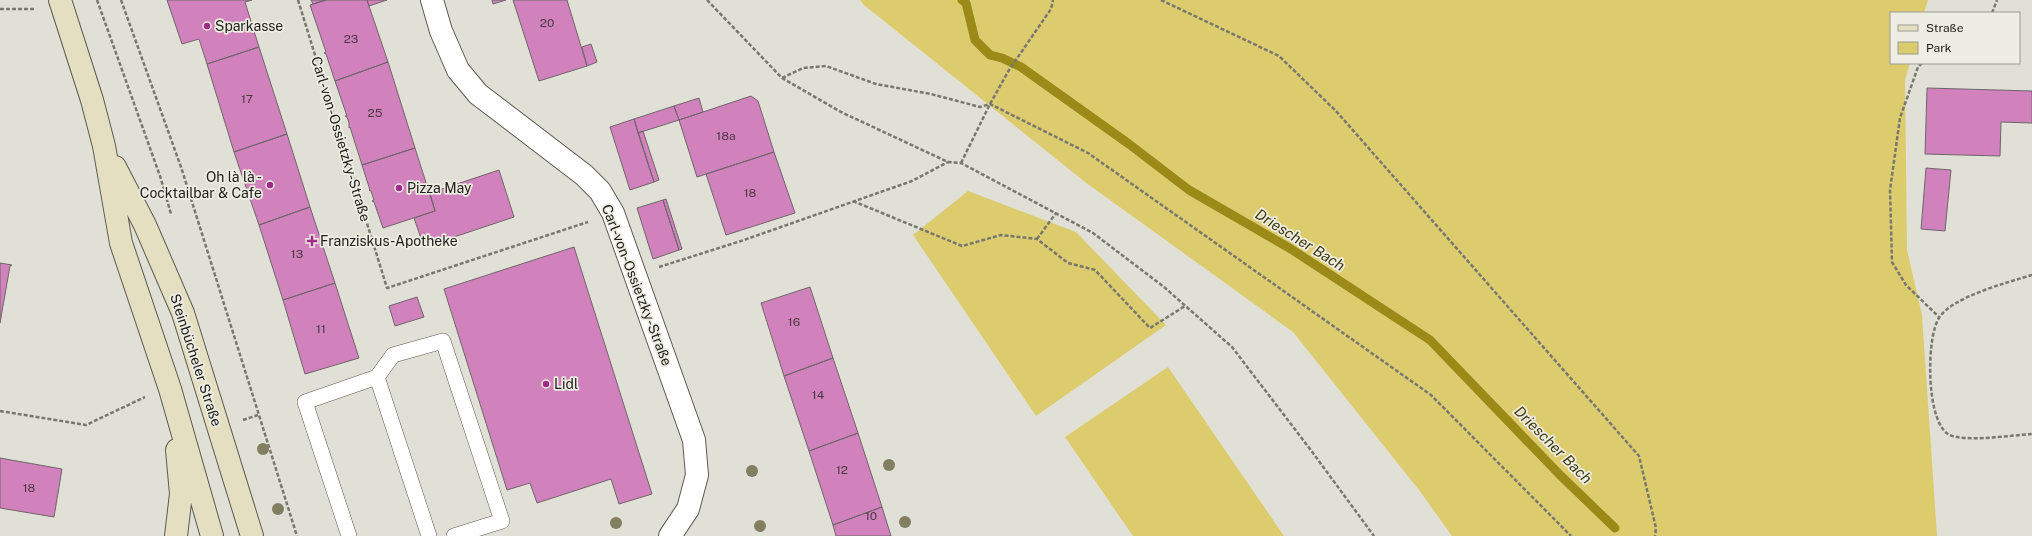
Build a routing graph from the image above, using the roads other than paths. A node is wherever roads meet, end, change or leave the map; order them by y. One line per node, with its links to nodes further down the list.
1 (60, 0): 3 (street, Steinbücheler Straße)
2 (432, 0): 12 (street, Carl-von-Ossietzky-Straße)
3 (104, 146): 5 (street, Steinbücheler Straße); 8 (street, Steinbücheler Straße)
4 (377, 377): 9 (lane); 10 (lane); 11 (lane)
5 (171, 393): 6 (street, Steinbücheler Straße); 7 (street, Steinbücheler Straße)
6 (176, 536)
7 (212, 536)
8 (252, 536)
9 (349, 536)
10 (429, 536)
11 (454, 536)
12 (670, 536)

